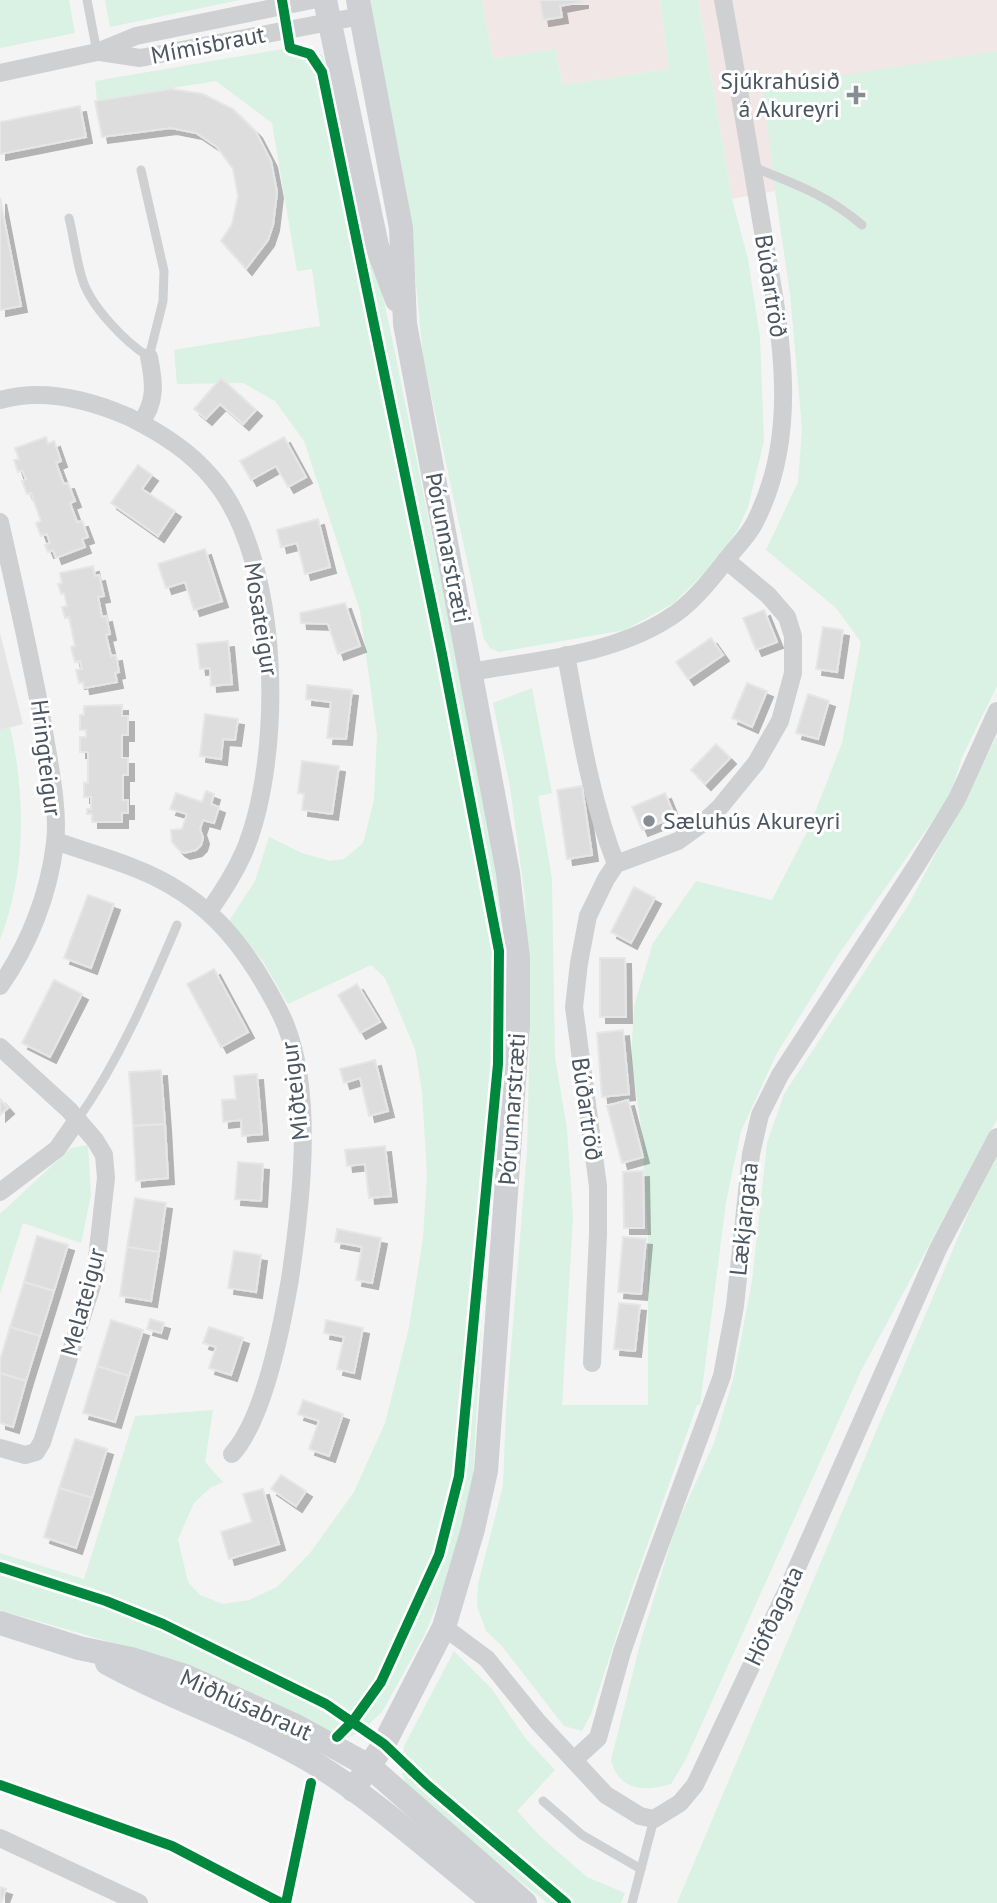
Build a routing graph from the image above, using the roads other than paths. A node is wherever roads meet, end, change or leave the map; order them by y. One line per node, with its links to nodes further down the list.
1 (87, 0): 6 (lane)
2 (312, 0): 6 (street, Mímisbraut)
3 (723, 0): 8 (street, Búðartröð)
4 (359, 8): 5 (street, Mímisbraut); 12 (street, Þórunnarstræti)
5 (327, 11): 6 (street, Mímisbraut); 12 (street, Þórunnarstræti)
6 (97, 52): 7 (street, Mímisbraut)
7 (0, 73)
8 (752, 166): 11 (lane); 17 (street, Búðartröð)
9 (141, 170): 13 (lane)
10 (69, 218): 13 (lane)
11 (862, 225)
12 (405, 324): 19 (street, Þórunnarstræti)
13 (149, 357): 15 (street)
14 (0, 400): 15 (street, Mosateigur)
15 (140, 423): 23 (street, Mosateigur)
16 (0, 522): 21 (street, Hringteigur)
17 (726, 560): 18 (street, Búðartröð); 22 (street)
18 (566, 655): 19 (street, Búðartröð); 22 (street)
19 (471, 672): 34 (street, Þórunnarstræti)
20 (997, 711): 36 (street, Lækjargata)
21 (56, 841): 23 (street, Miðteigur); 25 (street, Hringteigur)
22 (616, 864): 30 (street, Búðartröð)
23 (209, 911): 32 (street, Miðteigur)
24 (177, 925): 27 (lane)
25 (0, 986)
26 (0, 1046): 27 (street, Melateigur)
27 (78, 1119): 29 (street); 31 (street, Melateigur)
28 (997, 1137): 40 (street, Höfðagata)
29 (0, 1192)
30 (592, 1363)
31 (0, 1448)
32 (232, 1454)
33 (0, 1623): 35 (street, Miðhúsabraut)
34 (444, 1626): 36 (street); 37 (street, Þórunnarstræti)
35 (79, 1648): 37 (street, Miðhúsabraut); 38 (street, Miðhúsabraut)
36 (574, 1760): 40 (street)
37 (369, 1766): 38 (street, Þórunnarstræti); 45 (street, Miðhúsabraut)
38 (353, 1790): 44 (street, Miðhúsabraut)
39 (543, 1801): 42 (lane)
40 (654, 1819): 42 (lane)
41 (0, 1839): 43 (street)
42 (641, 1869): 46 (lane)
43 (139, 1903)
44 (495, 1903)
45 (525, 1903)
46 (632, 1903)

